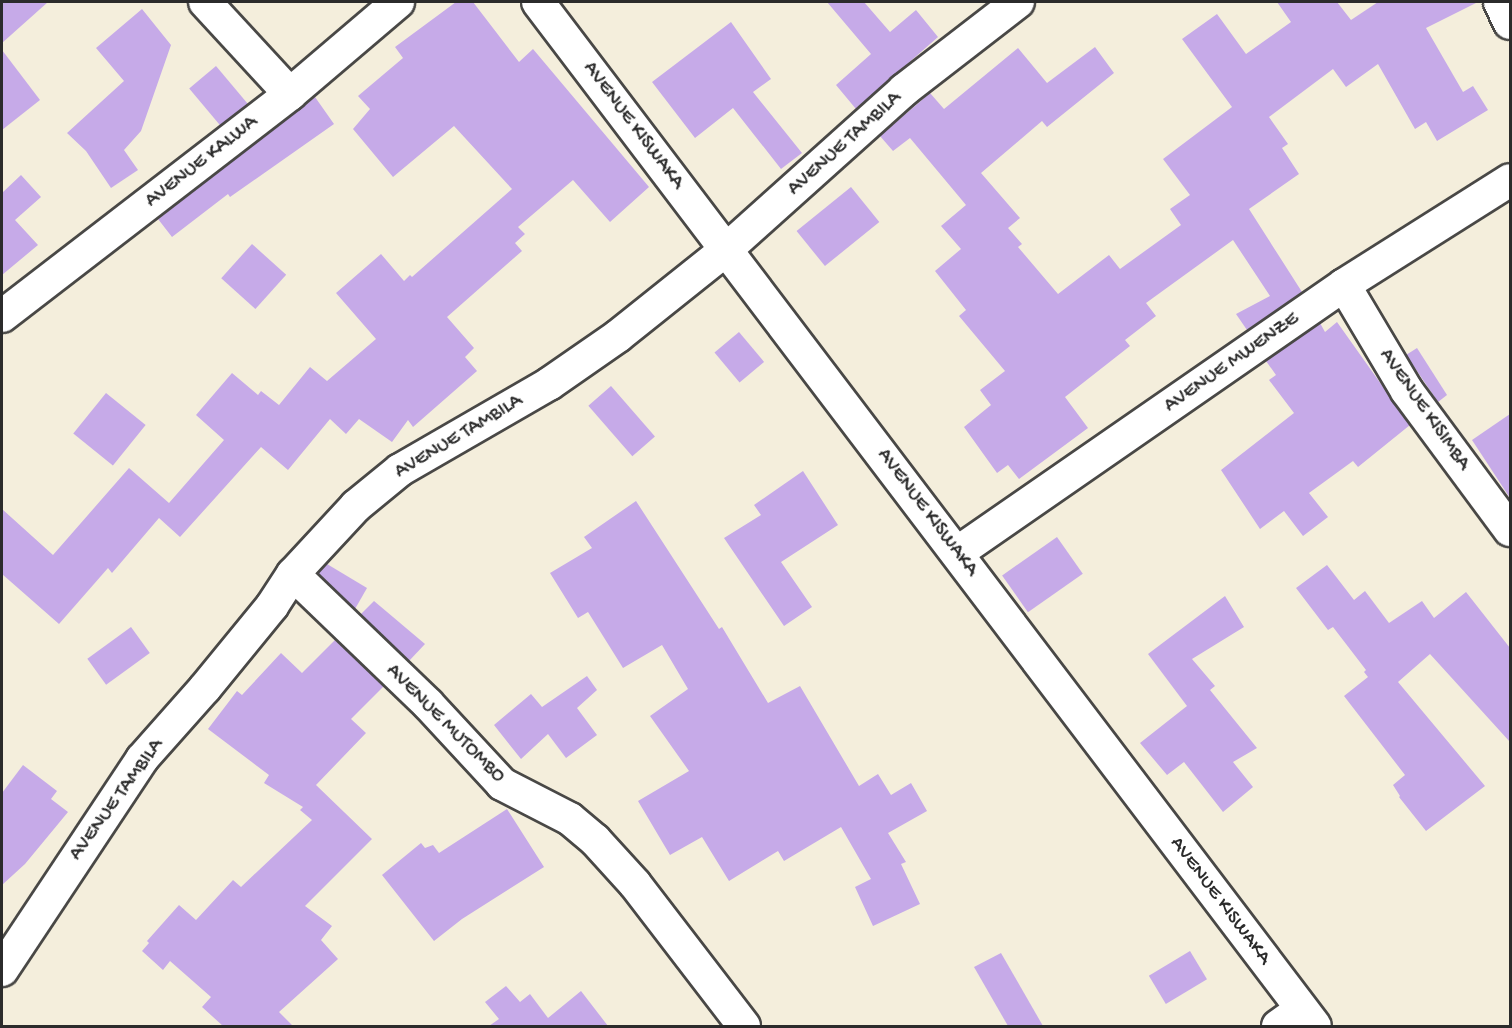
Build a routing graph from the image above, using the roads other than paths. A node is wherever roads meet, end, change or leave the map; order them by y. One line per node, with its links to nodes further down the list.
1 (205, 2): 7 (street)
2 (398, 2): 7 (street, AVENUE KALWA)
3 (538, 2): 9 (street, AVENUE KISWAKA)
4 (1018, 2): 9 (street, AVENUE TAMBILA)
5 (1500, 2): 6 (street)
6 (1510, 23)
7 (290, 94): 11 (street, AVENUE KALWA)
8 (1510, 180): 10 (street, AVENUE MWENZE)
9 (727, 249): 13 (street, AVENUE KISWAKA); 14 (street, AVENUE TAMBILA)
10 (1344, 285): 12 (street, AVENUE KISIMBA); 13 (street, AVENUE MWENZE)
11 (4, 308)
12 (1510, 530)
13 (957, 553): 16 (street, AVENUE KISWAKA)
14 (293, 574): 15 (street, AVENUE TAMBILA); 17 (street, AVENUE MUTOMBO)
15 (2, 970)
16 (1298, 1021)
17 (744, 1026)

